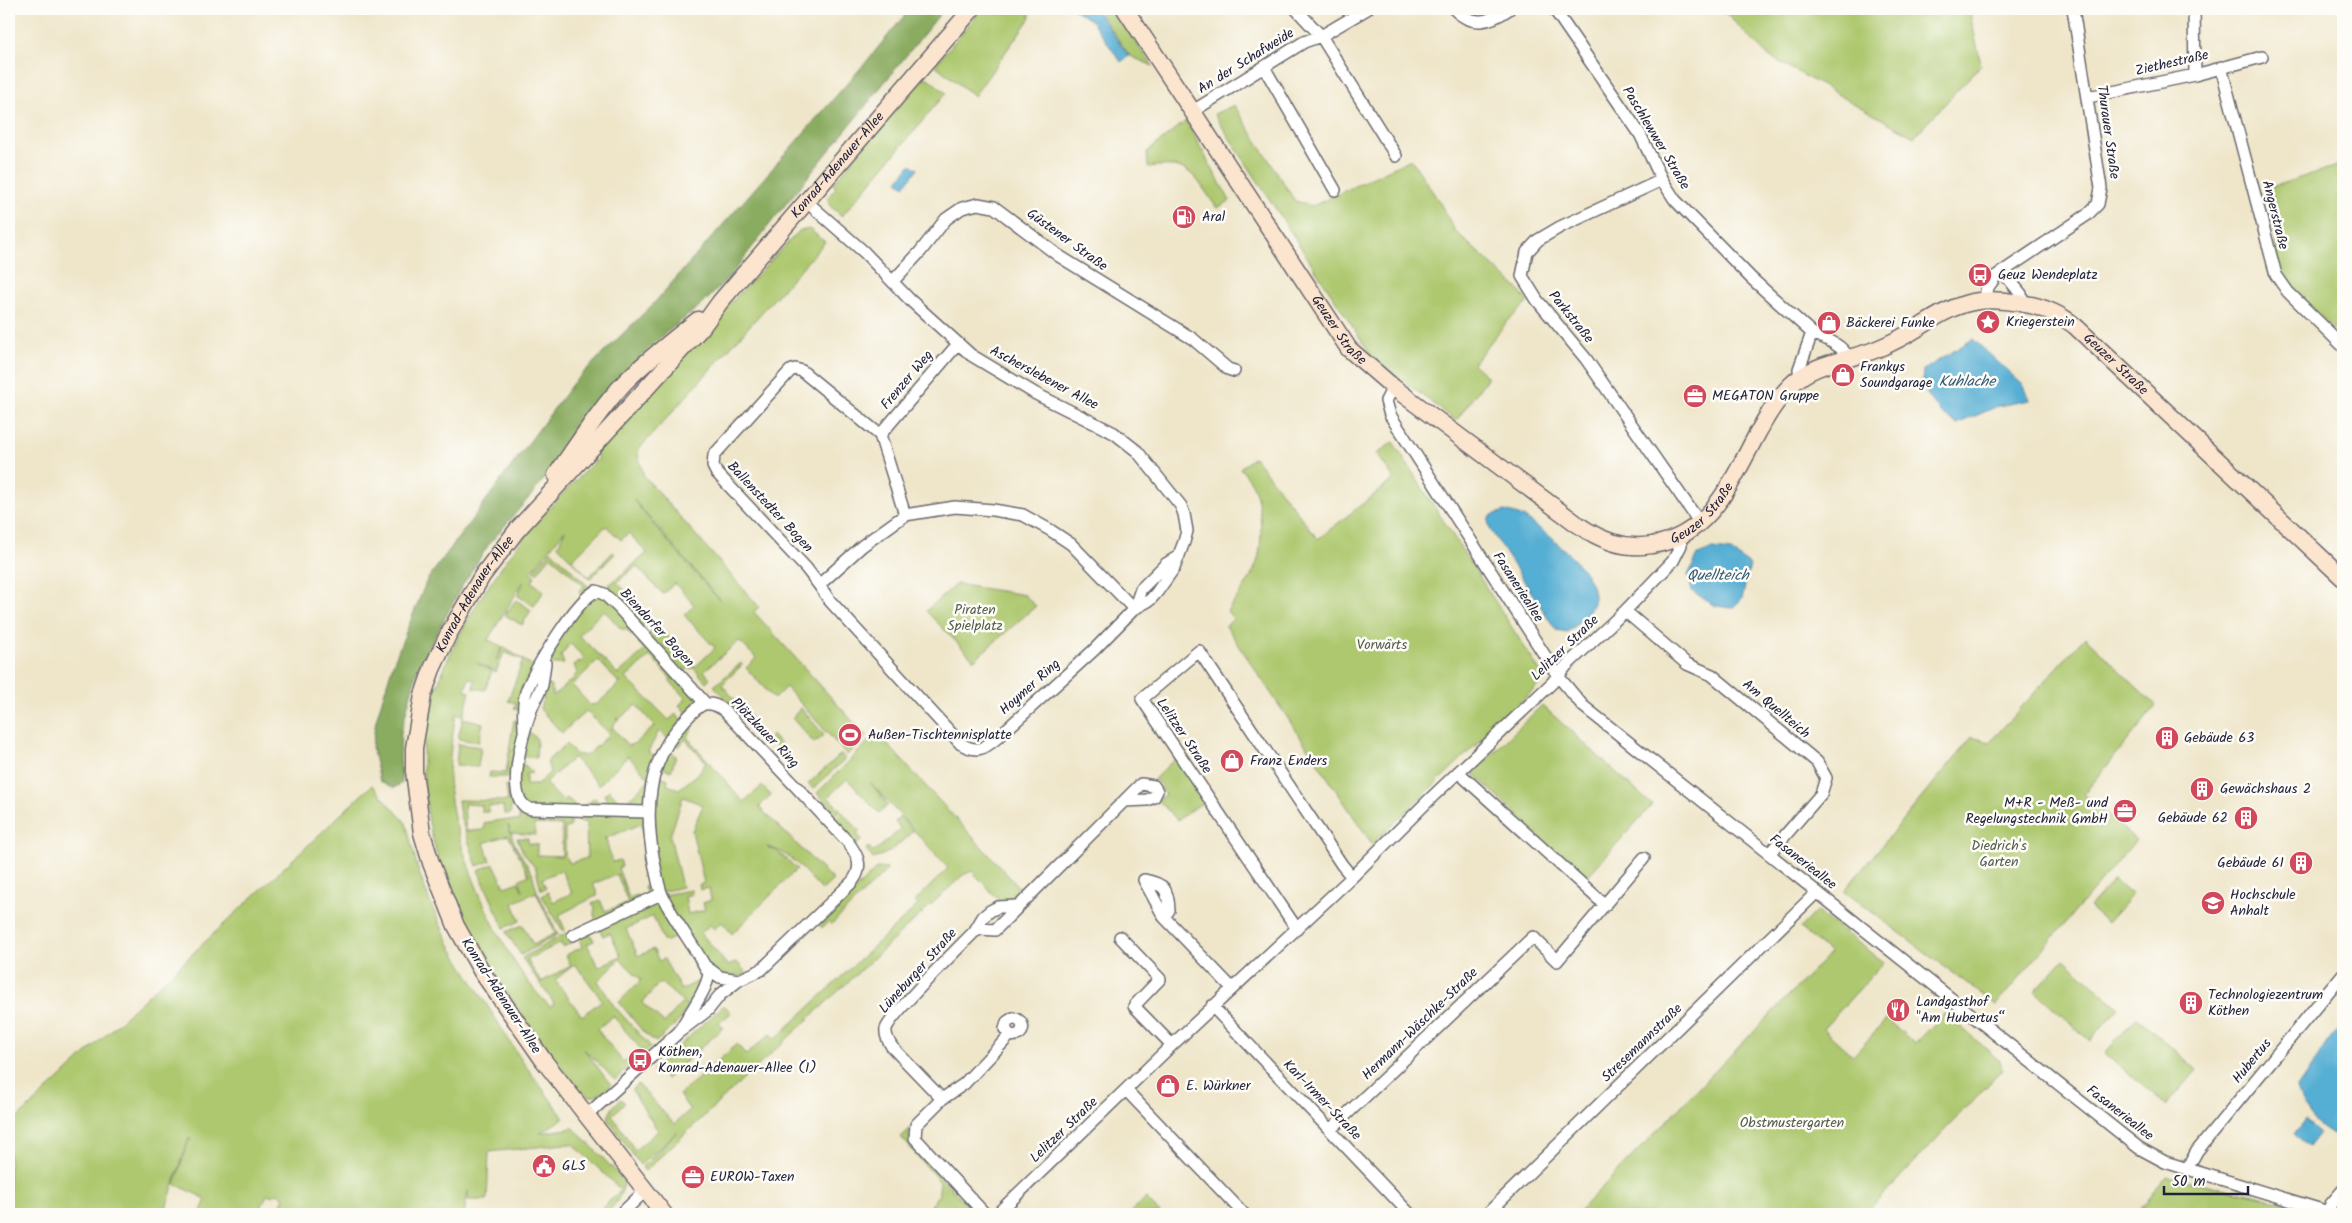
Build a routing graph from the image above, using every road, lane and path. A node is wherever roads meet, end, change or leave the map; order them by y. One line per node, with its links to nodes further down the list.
1 (970, 9): 20 (main road, Konrad-Adenauer-Allee)
2 (1125, 9): 16 (main road, Geuzer Straße)
3 (1296, 9): 10 (street)
4 (1367, 9): 10 (street, An der Schafweide)
5 (1454, 9): 6 (street)
6 (1509, 9)
7 (1554, 9): 18 (street, Paschlewwer Straße)
8 (2073, 9): 15 (street, Thurauer Straße)
9 (2194, 9): 14 (street)
10 (1321, 36): 12 (street, An der Schafweide); 17 (street)
11 (2262, 57): 13 (street, Ziethestraße)
12 (1264, 67): 16 (street, An der Schafweide); 19 (street)
13 (2221, 68): 14 (street, Ziethestraße); 27 (street, Angerstraße)
14 (2194, 74): 15 (street, Ziethestraße)
15 (2088, 96): 21 (street, Thurauer Straße)
16 (1193, 111): 31 (main road, Geuzer Straße)
17 (1396, 156)
18 (1662, 180): 25 (street, Paschlewwer Straße); 34 (street, Parkstraße)
19 (1335, 190)
20 (807, 202): 22 (street, Ascherslebener Allee); 69 (main road, Konrad-Adenauer-Allee)
21 (2003, 272): 23 (street, Thurauer Straße); 24 (street)
22 (892, 281): 26 (street, Ascherslebener Allee); 29 (street, Güstener Straße)
23 (1986, 299): 24 (main road, Geuzer Straße); 28 (main road, Geuzer Straße)
24 (2023, 303): 36 (main road, Geuzer Straße)
25 (1812, 333): 28 (street, Paschlewwer Straße); 30 (street)
26 (957, 345): 32 (street, Frenzer Weg); 38 (street, Ascherslebener Allee)
27 (2343, 346)
28 (1849, 358): 30 (main road, Geuzer Straße)
29 (1234, 371)
30 (1800, 377): 34 (main road, Geuzer Straße)
31 (1393, 387): 35 (main road, Geuzer Straße); 40 (street, Fasanerieallee)
32 (880, 435): 33 (street); 37 (street, Ballenstedter Bogen)
33 (905, 516): 37 (street); 38 (street)
34 (1700, 523): 35 (main road, Geuzer Straße)
35 (1678, 538): 39 (street, Lelitzer Straße)
36 (2343, 578)
37 (818, 585): 38 (street, Hoymer Ring)
38 (1134, 609)
39 (1625, 611): 40 (street, Lelitzer Straße); 45 (street, Am Quellteich)
40 (1558, 676): 42 (street, Lelitzer Straße); 45 (street, Fasanerieallee)
41 (705, 702): 44 (street); 44 (street, Biendorfer Bogen); 59 (street, Plötzkauer Ring)
42 (1458, 772): 47 (street, Lelitzer Straße); 50 (street)
43 (1124, 801): 51 (street, Lüneburger Straße)
44 (648, 812): 49 (street)
45 (1769, 854): 48 (street, Fasanerieallee)
46 (1644, 858): 50 (street)
47 (1352, 877): 53 (street, Lelitzer Straße); 53 (street, Lelitzer Straße)
48 (1816, 892): 71 (street, Fasanerieallee); 81 (street, Stresemannstraße)
49 (661, 894): 55 (street); 57 (street)
50 (1606, 905): 70 (street, Hermann-Wäschke-Straße)
51 (1016, 906): 54 (street, Lüneburger Straße); 54 (street, Lüneburger Straße)
52 (1164, 917): 61 (street)
53 (1296, 929): 61 (street, Lelitzer Straße)
54 (974, 932): 68 (street, Lüneburger Straße)
55 (573, 935)
56 (1120, 937): 66 (street)
57 (705, 966): 59 (street); 60 (street)
58 (2343, 974): 71 (street, Hubertus)
59 (740, 980): 60 (street, Plötzkauer Ring); 62 (street, Plötzkauer Ring)
60 (713, 984): 62 (street); 64 (street, Plötzkauer Ring)
61 (1232, 988): 63 (street, Lelitzer Straße)
62 (720, 994): 64 (street, Plötzkauer Ring)
63 (1212, 1006): 66 (street, Lelitzer Straße); 70 (street, Karl-Irmer-Straße)
64 (680, 1032): 69 (street, Plötzkauer Ring)
65 (1010, 1035): 68 (street)
66 (1172, 1045): 67 (street, Lelitzer Straße)
67 (1126, 1090): 78 (street, Lelitzer Straße); 79 (street)
68 (942, 1099): 77 (street)
69 (586, 1116): 72 (main road, Konrad-Adenauer-Allee)
70 (1330, 1130): 80 (street, Karl-Irmer-Straße)
71 (2187, 1169): 74 (street, Fasanerieallee)
72 (646, 1190): 75 (street); 76 (main road, Konrad-Adenauer-Allee)
73 (2343, 1190): 74 (street)
74 (2332, 1213)
75 (621, 1214)
76 (664, 1214)
77 (985, 1214)
78 (997, 1214)
79 (1244, 1214)
80 (1410, 1214)
81 (1487, 1214)

